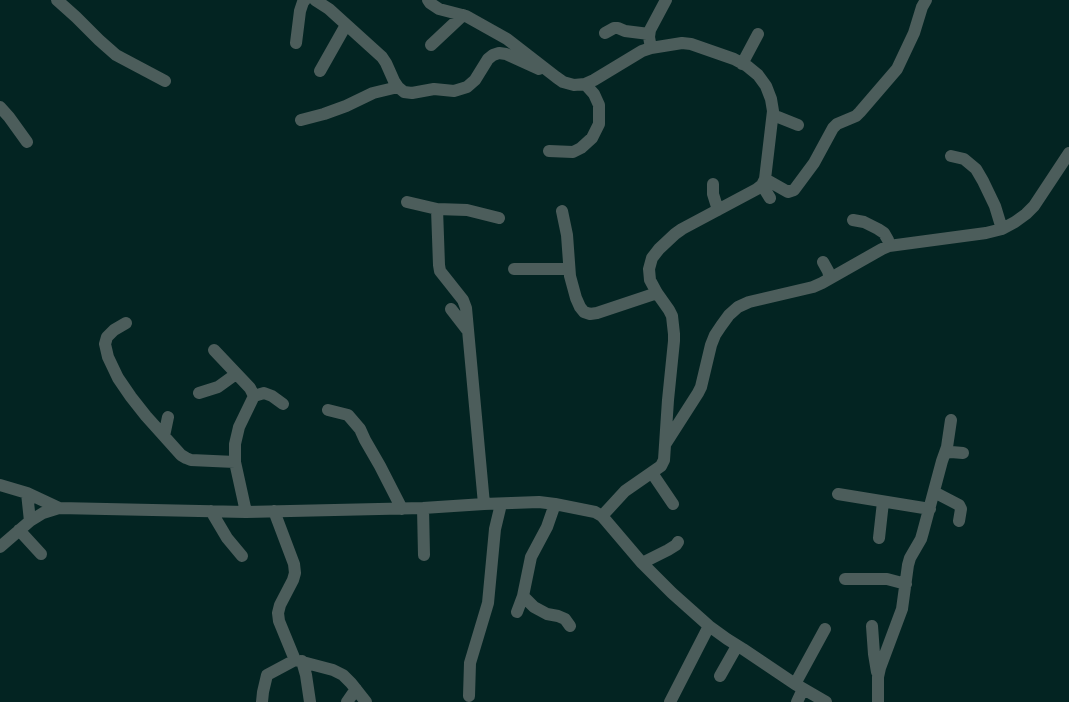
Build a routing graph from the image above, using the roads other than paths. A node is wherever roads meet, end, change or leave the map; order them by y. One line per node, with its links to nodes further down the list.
1 (57, 0): 18 (street)
2 (305, 0): 12 (street)
3 (315, 0): 8 (street)
4 (428, 0): 7 (street)
5 (666, 0): 10 (street)
6 (926, 0): 29 (street)
7 (463, 15): 13 (street); 17 (street)
8 (346, 25): 16 (street); 20 (street)
9 (605, 33): 10 (street)
10 (649, 34): 14 (street)
11 (758, 34): 15 (street)
12 (296, 43)
13 (431, 45)
14 (651, 48): 15 (street); 19 (street)
15 (742, 64): 22 (street)
16 (320, 71)
17 (556, 77): 19 (street); 20 (street)
18 (165, 81)
19 (585, 84): 26 (street)
20 (398, 87): 23 (street)
21 (0, 108): 25 (street)
22 (773, 115): 24 (street); 29 (street)
23 (301, 120)
24 (798, 125)
25 (27, 142)
26 (549, 151)
27 (951, 156): 38 (street)
28 (1067, 159): 38 (street)
29 (764, 182): 31 (street); 34 (street)
30 (713, 184): 34 (street)
31 (770, 198)
32 (407, 202): 33 (street)
33 (437, 209): 36 (street); 47 (street)
34 (718, 210): 44 (street)
35 (562, 211): 42 (street)
36 (500, 218)
37 (853, 220): 39 (street)
38 (1002, 229): 39 (street)
39 (889, 246): 43 (street)
40 (823, 262): 43 (street)
41 (514, 269): 42 (street)
42 (570, 269): 44 (street)
43 (830, 278): 57 (street)
44 (657, 293): 57 (street)
45 (451, 309): 47 (street)
46 (126, 323): 56 (street)
47 (468, 331): 67 (street)
48 (214, 350): 49 (street)
49 (236, 374): 50 (street); 51 (street)
50 (199, 393)
51 (254, 396): 52 (street); 60 (street)
52 (283, 404)
53 (328, 410): 73 (street)
54 (168, 417): 56 (street)
55 (951, 420): 58 (street)
56 (164, 436): 60 (street)
57 (665, 444): 61 (street)
58 (945, 453): 59 (street); 63 (street)
59 (963, 453)
60 (235, 462): 77 (street)
61 (652, 473): 70 (street); 78 (street)
62 (0, 485): 64 (street)
63 (934, 492): 74 (street); 80 (street)
64 (27, 493): 71 (street); 79 (street)
65 (838, 494): 66 (street)
66 (883, 502): 74 (street); 82 (street)
67 (484, 504): 68 (street); 72 (street)
68 (501, 504): 69 (street); 103 (street)
69 (555, 504): 78 (street); 91 (street)
70 (673, 504)
71 (59, 508): 75 (street); 79 (street)
72 (423, 508): 73 (street); 86 (street)
73 (402, 509): 76 (street)
74 (930, 509): 90 (street)
75 (211, 511): 77 (street); 87 (street)
76 (274, 511): 77 (street); 98 (street)
77 (246, 512)
78 (602, 516): 88 (street)
79 (30, 521): 81 (street)
80 (959, 521)
81 (19, 530): 84 (street); 85 (street)
82 (879, 538)
83 (678, 542): 88 (street)
84 (0, 547)
85 (41, 554)
86 (424, 555)
87 (242, 556)
88 (642, 563): 94 (street)
89 (845, 579): 90 (street)
90 (906, 584): 100 (street)
91 (523, 596): 92 (street); 93 (street)
92 (517, 612)
93 (570, 626)
94 (708, 626): 97 (street); 108 (street)
95 (872, 626): 100 (street)
96 (825, 629): 101 (street)
97 (737, 646): 99 (street); 101 (street)
98 (298, 661): 102 (street); 104 (street); 105 (street)
99 (720, 676)
100 (878, 677): 111 (street)
101 (799, 686): 109 (street); 110 (street)
102 (356, 689): 106 (street); 107 (street)
103 (469, 696)
104 (262, 702)
105 (310, 702)
106 (347, 702)
107 (366, 702)
108 (670, 702)
109 (797, 702)
110 (826, 702)
111 (878, 702)

